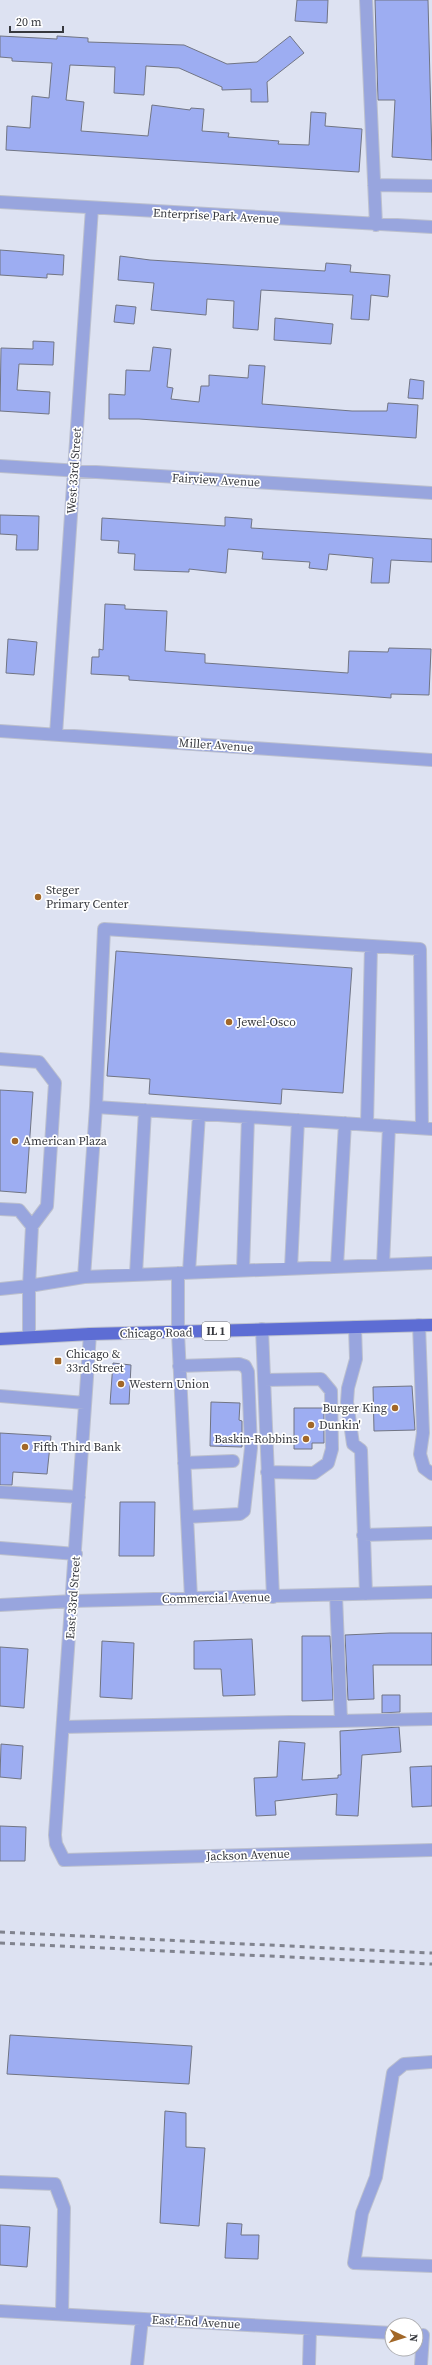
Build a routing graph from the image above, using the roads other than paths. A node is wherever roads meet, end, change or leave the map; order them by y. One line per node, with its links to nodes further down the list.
1 (366, 0): 2 (street)
2 (374, 185): 3 (street); 6 (street)
3 (432, 186)
4 (0, 202): 5 (street, Enterprise Park Avenue)
5 (92, 208): 6 (street, Enterprise Park Avenue); 9 (street, West 33rd Street)
6 (376, 225): 7 (street, Enterprise Park Avenue)
7 (432, 227)
8 (0, 466): 9 (street, Fairview Avenue)
9 (74, 472): 10 (street, Fairview Avenue); 12 (street, West 33rd Street)
10 (432, 493)
11 (0, 731): 12 (street, Miller Avenue)
12 (56, 734): 13 (street, Miller Avenue)
13 (432, 760)
14 (371, 946): 16 (street); 17 (street); 23 (street)
15 (0, 1059): 27 (street)
16 (427, 1086): 25 (street)
17 (96, 1107): 18 (street); 35 (street)
18 (146, 1110): 19 (street); 34 (street)
19 (199, 1114): 20 (street); 33 (street)
20 (248, 1117): 21 (street); 32 (street)
21 (298, 1120): 22 (street); 31 (street)
22 (344, 1123): 23 (street); 30 (street)
23 (367, 1125): 24 (street)
24 (389, 1126): 25 (street); 29 (street)
25 (427, 1129)
26 (0, 1209): 27 (street)
27 (32, 1226): 36 (street)
28 (432, 1262): 29 (street)
29 (383, 1265): 30 (street)
30 (338, 1266): 31 (street)
31 (291, 1268): 32 (street)
32 (243, 1270): 33 (street)
33 (183, 1273): 34 (street); 42 (street)
34 (136, 1274): 35 (street)
35 (84, 1277): 36 (street)
36 (30, 1286): 37 (street); 44 (street)
37 (0, 1289)
38 (420, 1325): 39 (main road, Chicago Road / IL 1); 40 (main road, Chicago Road / IL 1); 53 (street)
39 (432, 1325)
40 (355, 1327): 41 (main road, Chicago Road / IL 1); 58 (street)
41 (262, 1330): 42 (main road, Chicago Road / IL 1); 47 (street)
42 (178, 1333): 43 (main road, Chicago Road / IL 1); 46 (street)
43 (90, 1334): 44 (main road, Chicago Road / IL 1); 49 (street, East 33rd Street)
44 (28, 1337): 45 (main road, Chicago Road / IL 1)
45 (0, 1339)
46 (179, 1366): 51 (street); 56 (street)
47 (264, 1380): 52 (street); 52 (street)
48 (0, 1396): 49 (street)
49 (86, 1403): 55 (street, East 33rd Street)
50 (232, 1461): 51 (street)
51 (184, 1463): 56 (street)
52 (267, 1472): 64 (street)
53 (432, 1474)
54 (0, 1492): 55 (street)
55 (79, 1498): 60 (street, East 33rd Street)
56 (187, 1517): 65 (street)
57 (432, 1534): 58 (street)
58 (363, 1535): 62 (street)
59 (0, 1548): 60 (street)
60 (76, 1554): 66 (street, East 33rd Street)
61 (432, 1592): 62 (street, Commercial Avenue)
62 (366, 1594): 63 (street, Commercial Avenue)
63 (336, 1595): 64 (street, Commercial Avenue); 69 (street)
64 (273, 1596): 65 (street, Commercial Avenue)
65 (191, 1598): 66 (street, Commercial Avenue)
66 (73, 1601): 67 (street, Commercial Avenue); 70 (street, East 33rd Street)
67 (0, 1605)
68 (432, 1719): 69 (street)
69 (341, 1721): 70 (street)
70 (63, 1727): 72 (street, East 33rd Street)
71 (432, 1850): 72 (street, Jackson Avenue)
72 (64, 1860)
73 (432, 2062): 75 (street)
74 (0, 2182): 77 (street)
75 (432, 2266)
76 (0, 2311): 77 (street, East End Avenue)
77 (62, 2314): 78 (street, East End Avenue)
78 (142, 2319): 79 (street, East End Avenue); 81 (street)
79 (310, 2329): 80 (street, East End Avenue); 82 (street)
80 (384, 2334)
81 (137, 2365)
82 (309, 2365)

